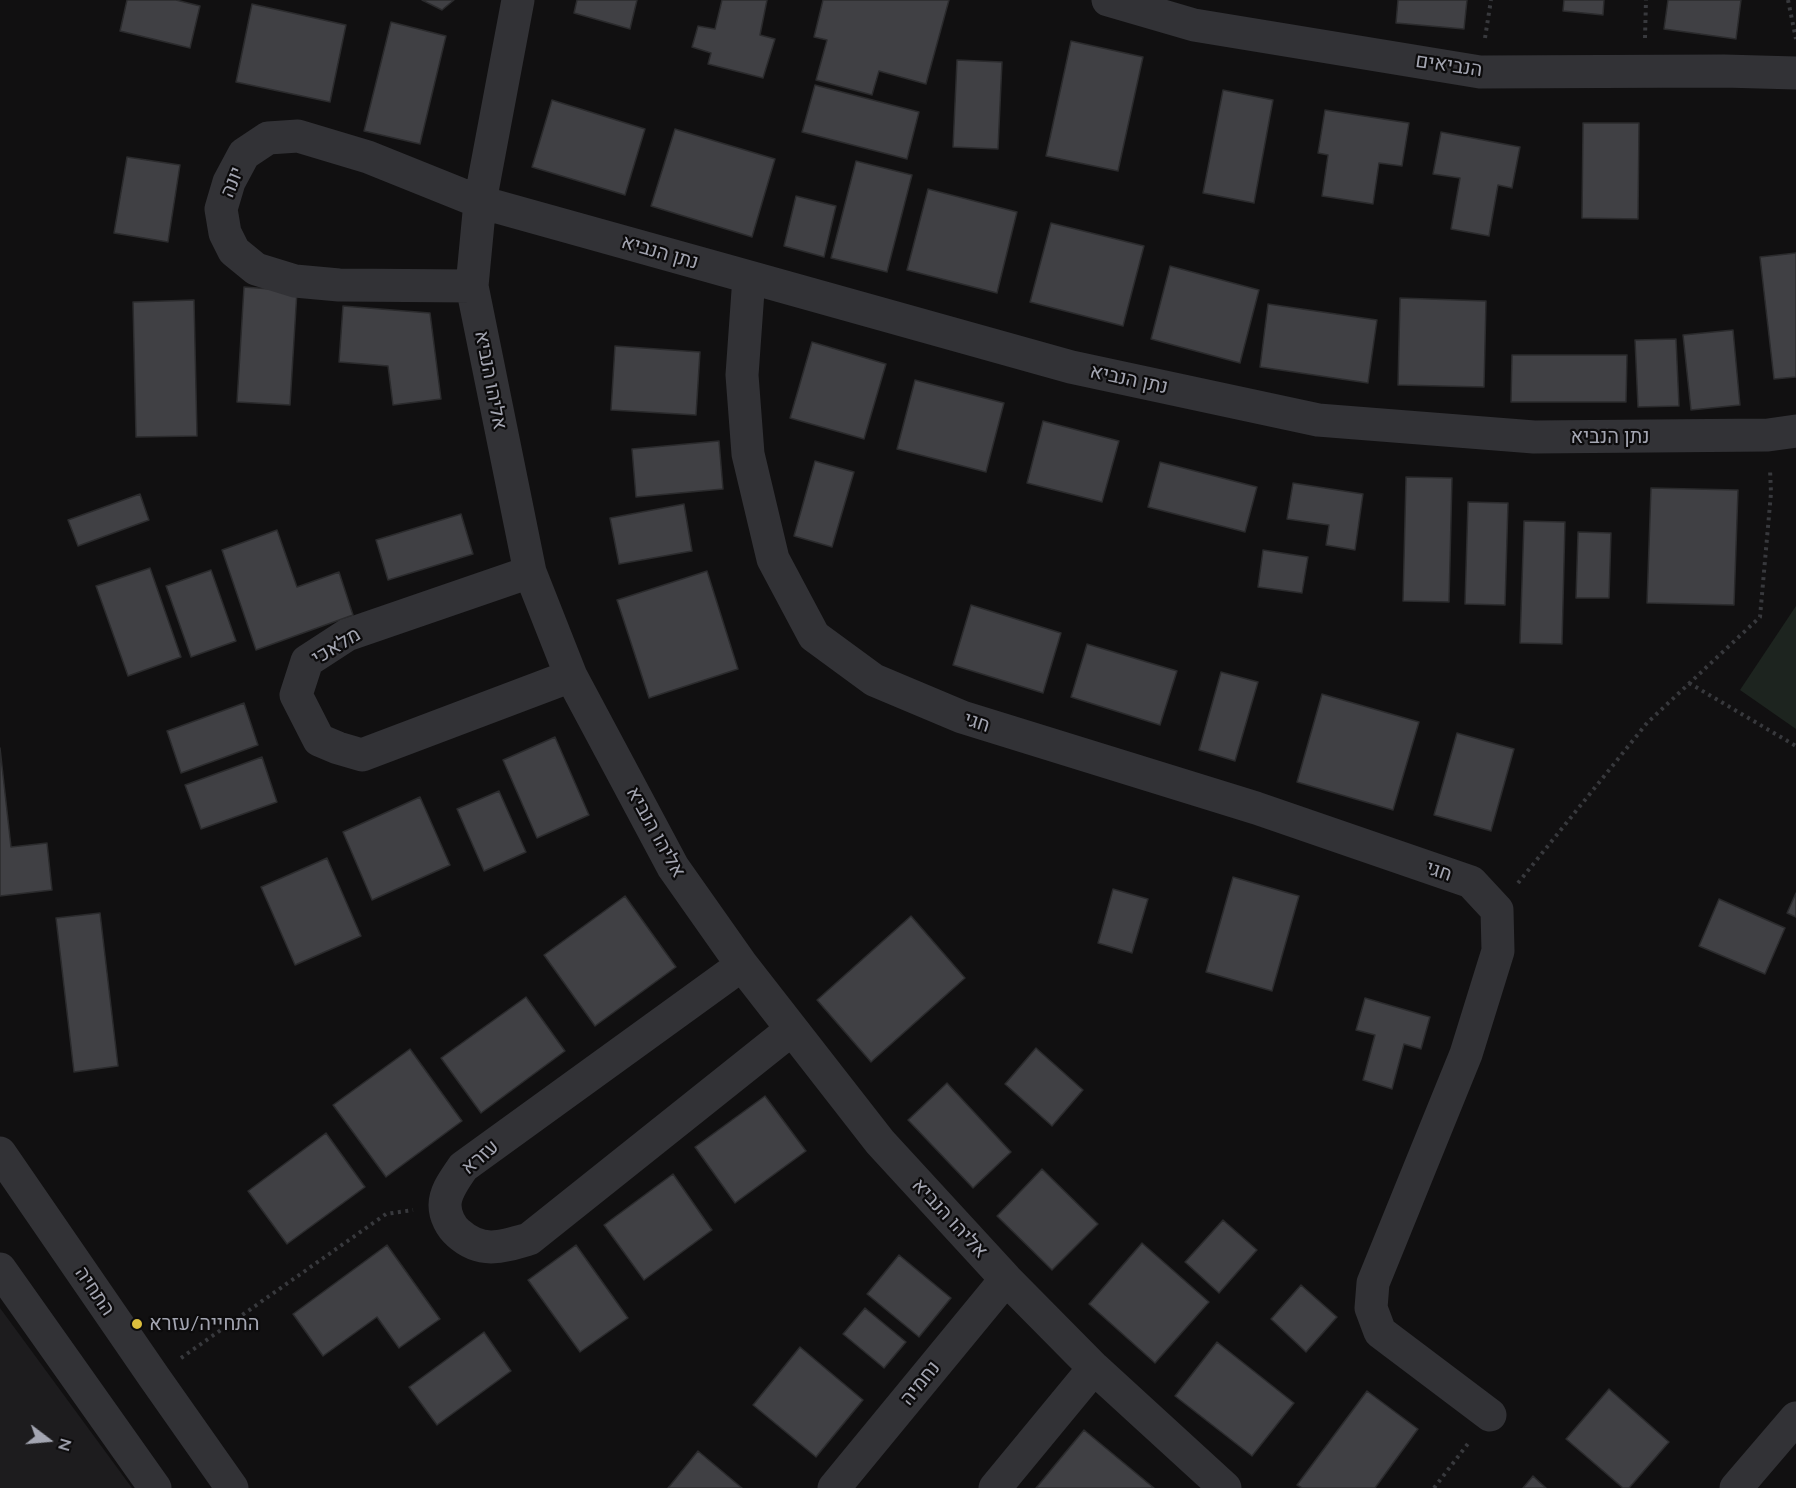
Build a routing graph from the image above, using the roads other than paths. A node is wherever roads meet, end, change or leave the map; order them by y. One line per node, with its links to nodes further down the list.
1 (518, 0): 4 (street, אליהו הנביא)
2 (1108, 0): 3 (street, הנביאים)
3 (1796, 73)
4 (480, 202): 5 (street, נתן הנביא); 6 (street, אליהו הנביא); 6 (street, יונה)
5 (749, 277): 7 (street, נתן הנביא); 16 (street, חגי)
6 (472, 286): 8 (street, אליהו הנביא)
7 (1782, 433)
8 (530, 572): 9 (street, אליהו הנביא); 9 (street, מלאכי)
9 (571, 676): 10 (street, אליהו הנביא)
10 (742, 965): 11 (street, אליהו הנביא); 11 (street, עזרא)
11 (791, 1030): 14 (street, אליהו הנביא)
12 (0, 1153): 19 (street, התחיה)
13 (0, 1269): 18 (street)
14 (1006, 1279): 15 (street, אליהו הנביא); 20 (street, נחמיה)
15 (1094, 1368): 21 (street); 22 (street, אליהו הנביא)
16 (1490, 1416)
17 (1796, 1418): 23 (street)
18 (155, 1488)
19 (232, 1488)
20 (834, 1488)
21 (995, 1488)
22 (1225, 1488)
23 (1736, 1488)

